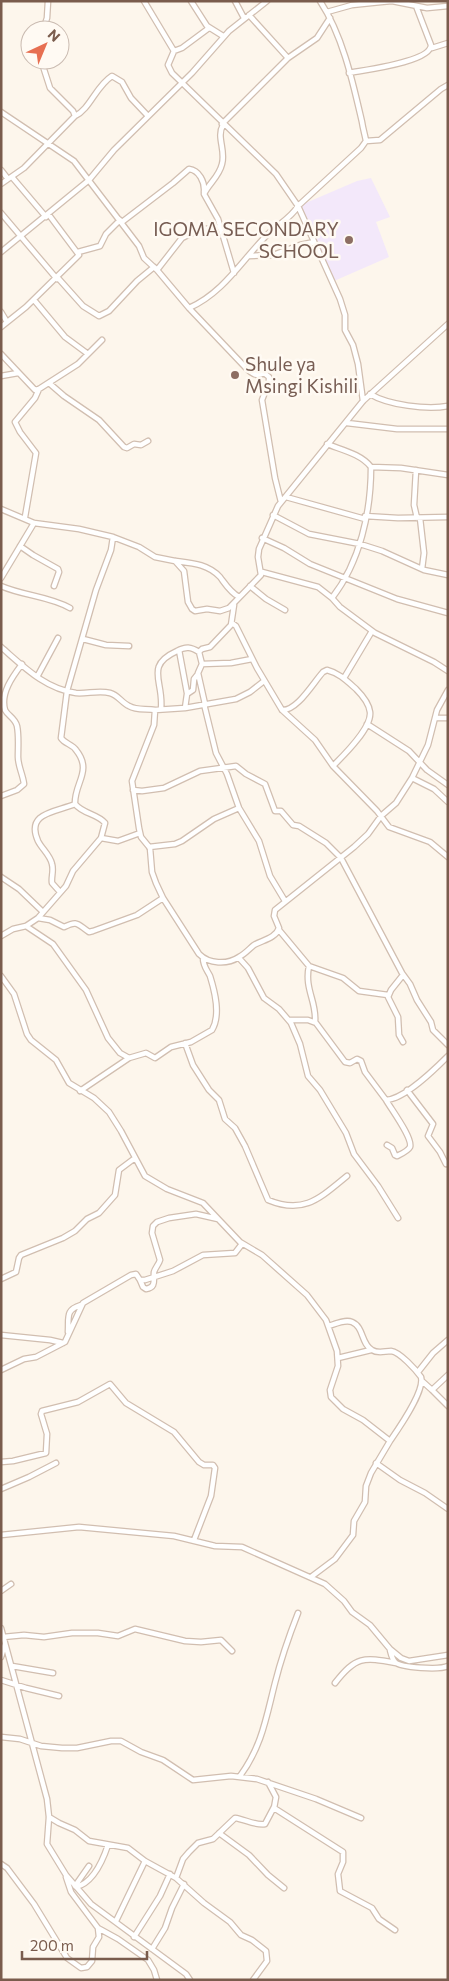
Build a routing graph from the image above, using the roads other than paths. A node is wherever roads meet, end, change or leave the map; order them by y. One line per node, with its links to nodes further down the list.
1 (48, 1): 13 (street)
2 (144, 1): 18 (street)
3 (191, 1): 14 (street)
4 (234, 1): 11 (street)
5 (267, 1): 10 (street)
6 (320, 1): 9 (street)
7 (416, 6): 8 (street); 9 (street); 17 (street)
8 (448, 6)
9 (327, 12): 12 (street)
10 (250, 15): 11 (street); 19 (street)
11 (244, 18): 15 (street)
12 (330, 18): 19 (street); 21 (street)
13 (46, 20)
14 (209, 28): 15 (street); 18 (street)
15 (223, 36): 22 (street)
16 (448, 43): 17 (street)
17 (432, 48): 21 (street)
18 (174, 51): 22 (street)
19 (288, 58): 27 (street)
20 (44, 70): 25 (street)
21 (349, 73): 29 (street)
22 (181, 83): 26 (street); 27 (street)
23 (448, 85): 29 (street)
24 (1, 112): 30 (street)
25 (75, 116): 26 (street); 28 (street)
26 (148, 116): 34 (street)
27 (223, 124): 36 (street); 37 (street)
28 (54, 138): 30 (street); 31 (street)
29 (366, 142): 37 (street)
30 (48, 143): 31 (street); 33 (street)
31 (58, 149): 34 (street)
32 (1, 170): 33 (street)
33 (10, 178): 35 (street); 39 (street)
34 (89, 180): 39 (street); 40 (street)
35 (1, 184)
36 (204, 193): 40 (street); 41 (street)
37 (298, 206): 43 (street); 46 (street)
38 (1, 213): 42 (street)
39 (48, 216): 42 (street); 45 (street)
40 (121, 221): 45 (street); 47 (street)
41 (220, 228): 47 (street); 48 (street)
42 (22, 236): 44 (street); 49 (street)
43 (314, 242): 46 (street); 64 (street)
44 (1, 252)
45 (78, 252): 49 (street)
46 (249, 256): 48 (street)
47 (156, 269): 49 (street); 51 (street)
48 (234, 273): 51 (street)
49 (57, 278): 50 (street)
50 (34, 300): 53 (street); 58 (street)
51 (189, 308): 74 (street)
52 (1, 312): 53 (street)
53 (7, 322): 55 (street)
54 (448, 324): 63 (street)
55 (1, 327)
56 (102, 340): 58 (street)
57 (1, 354): 59 (street)
58 (88, 354): 61 (street)
59 (18, 373): 60 (street); 62 (street)
60 (1, 376)
61 (49, 383): 62 (street); 68 (street)
62 (39, 389): 79 (street)
63 (370, 394): 64 (street); 65 (street)
64 (363, 401): 66 (street)
65 (448, 406)
66 (347, 423): 67 (street); 69 (street)
67 (448, 429)
68 (148, 441)
69 (328, 444): 70 (street); 73 (street)
70 (371, 467): 71 (street); 77 (street)
71 (416, 470): 72 (street); 80 (street)
72 (448, 475)
73 (286, 497): 74 (street); 77 (street)
74 (281, 502): 76 (street)
75 (2, 511): 79 (street)
76 (273, 515): 83 (street); 84 (street)
77 (365, 517): 80 (street); 84 (street)
78 (448, 517): 80 (street)
79 (25, 518): 81 (street)
80 (418, 518): 87 (street)
81 (34, 522): 82 (street); 85 (street)
82 (113, 537): 86 (street); 104 (street)
83 (262, 538): 88 (street); 91 (street)
84 (360, 544): 87 (street); 91 (street)
85 (20, 546): 90 (street); 93 (street)
86 (174, 561): 95 (street); 97 (street)
87 (422, 569): 89 (street)
88 (262, 572): 94 (street); 96 (street)
89 (448, 575)
90 (1, 578)
91 (346, 578): 96 (street); 100 (street)
92 (1, 586): 98 (street)
93 (54, 586)
94 (250, 586): 95 (street); 99 (street)
95 (239, 597): 97 (street)
96 (332, 598): 102 (street)
97 (234, 605): 101 (street)
98 (70, 608)
99 (285, 610)
100 (448, 613)
101 (232, 623): 108 (street); 109 (street)
102 (372, 631): 112 (street); 115 (street)
103 (58, 638): 114 (street)
104 (82, 639): 105 (street); 118 (street)
105 (129, 646)
106 (1, 647): 110 (street)
107 (179, 650): 108 (street); 119 (street); 122 (street)
108 (199, 652): 111 (street)
109 (252, 659): 111 (street); 116 (street)
110 (22, 664): 114 (street); 133 (street)
111 (202, 664): 113 (street)
112 (448, 671)
113 (198, 673): 119 (street); 120 (street)
114 (37, 677): 118 (street)
115 (344, 678): 123 (street); 126 (street)
116 (264, 681): 120 (street); 123 (street)
117 (448, 690): 124 (street)
118 (67, 691): 122 (street); 135 (street)
119 (187, 693): 121 (street)
120 (205, 704): 121 (street); 129 (street)
121 (185, 708): 122 (street)
122 (158, 709): 132 (street)
123 (282, 710): 128 (street)
124 (435, 718): 125 (street); 127 (street)
125 (448, 718)
126 (367, 724): 127 (street); 128 (street)
127 (419, 761): 130 (street); 131 (street)
128 (333, 766): 137 (street)
129 (223, 768): 132 (street); 136 (street); 142 (street)
130 (412, 778): 134 (street); 137 (street)
131 (448, 785)
132 (133, 790): 138 (street)
133 (1, 796)
134 (448, 802)
135 (75, 804): 139 (street); 144 (street)
136 (240, 808): 140 (street); 146 (street)
137 (382, 816): 141 (street); 142 (street)
138 (140, 833): 139 (street); 140 (street)
139 (101, 838): 144 (street)
140 (149, 847): 145 (street)
141 (448, 857)
142 (341, 858): 146 (street); 155 (street)
143 (1, 877): 147 (street)
144 (60, 892): 147 (street)
145 (163, 898): 148 (street); 152 (street)
146 (285, 902): 150 (street)
147 (43, 912): 148 (street)
148 (38, 918): 149 (street)
149 (26, 926): 151 (street); 164 (street)
150 (279, 930): 153 (street); 154 (street)
151 (1, 936)
152 (203, 958): 153 (street); 161 (street)
153 (239, 958): 158 (street)
154 (309, 966): 157 (street); 159 (street)
155 (403, 975): 157 (street); 162 (street)
156 (1, 976): 166 (street)
157 (388, 995): 160 (street)
158 (289, 1020): 159 (street); 172 (street)
159 (315, 1022): 167 (street)
160 (403, 1042)
161 (185, 1043): 164 (street); 171 (street)
162 (448, 1045)
163 (448, 1056): 165 (street)
164 (129, 1058): 166 (street)
165 (407, 1090): 167 (street); 170 (street)
166 (80, 1091): 169 (street)
167 (386, 1100): 168 (street)
168 (387, 1145)
169 (134, 1158): 173 (street); 176 (street)
170 (446, 1164)
171 (347, 1176)
172 (398, 1218)
173 (218, 1219): 174 (street); 175 (street)
174 (242, 1244): 175 (street); 178 (street)
175 (155, 1277): 177 (street); 177 (street)
176 (1, 1279)
177 (140, 1280): 181 (street)
178 (329, 1326): 182 (street); 183 (street)
179 (1, 1335): 181 (street)
180 (448, 1340): 185 (street)
181 (63, 1343): 184 (street)
182 (371, 1350): 183 (street); 185 (street)
183 (338, 1358): 192 (street)
184 (1, 1370)
185 (418, 1372): 187 (street)
186 (448, 1375): 188 (street)
187 (422, 1381): 188 (street); 192 (street)
188 (432, 1390): 190 (street)
189 (448, 1398): 190 (street)
190 (442, 1400): 191 (street)
191 (448, 1406)
192 (390, 1441): 195 (street)
193 (1, 1462): 199 (street)
194 (56, 1463): 196 (street)
195 (376, 1464): 197 (street); 200 (street)
196 (1, 1488)
197 (448, 1509)
198 (3, 1534): 199 (street)
199 (194, 1540): 200 (street)
200 (311, 1577): 206 (street)
201 (11, 1584): 202 (street)
202 (1, 1591)
203 (298, 1613): 220 (street)
204 (1, 1628): 205 (street)
205 (3, 1639): 207 (street); 209 (street); 211 (street)
206 (390, 1649): 208 (street); 210 (street)
207 (232, 1651)
208 (448, 1656)
209 (1, 1657)
210 (396, 1663): 212 (street); 215 (street)
211 (12, 1666): 213 (street); 216 (street)
212 (448, 1666)
213 (53, 1673)
214 (1, 1680): 216 (street)
215 (335, 1683)
216 (17, 1686): 217 (street); 219 (street)
217 (59, 1696)
218 (1, 1737): 219 (street)
219 (31, 1743): 220 (street); 223 (street)
220 (240, 1776): 221 (street)
221 (268, 1782): 222 (street); 224 (street)
222 (274, 1807): 225 (street); 238 (street)
223 (50, 1817): 226 (street); 231 (street)
224 (360, 1818)
225 (219, 1833): 232 (street); 235 (street)
226 (108, 1845): 227 (street); 234 (street)
227 (145, 1861): 230 (street); 236 (street)
228 (1, 1864): 237 (street)
229 (89, 1866): 234 (street)
230 (170, 1874): 232 (street); 239 (street)
231 (66, 1875): 234 (street); 237 (street)
232 (176, 1878): 233 (street)
233 (184, 1884): 240 (street); 243 (street)
234 (75, 1886): 236 (street)
235 (284, 1888)
236 (116, 1921): 239 (street)
237 (98, 1928): 241 (street)
238 (395, 1930)
239 (134, 1937): 240 (street)
240 (152, 1950): 242 (street)
241 (157, 1980)
242 (190, 1980)
243 (253, 1980)

